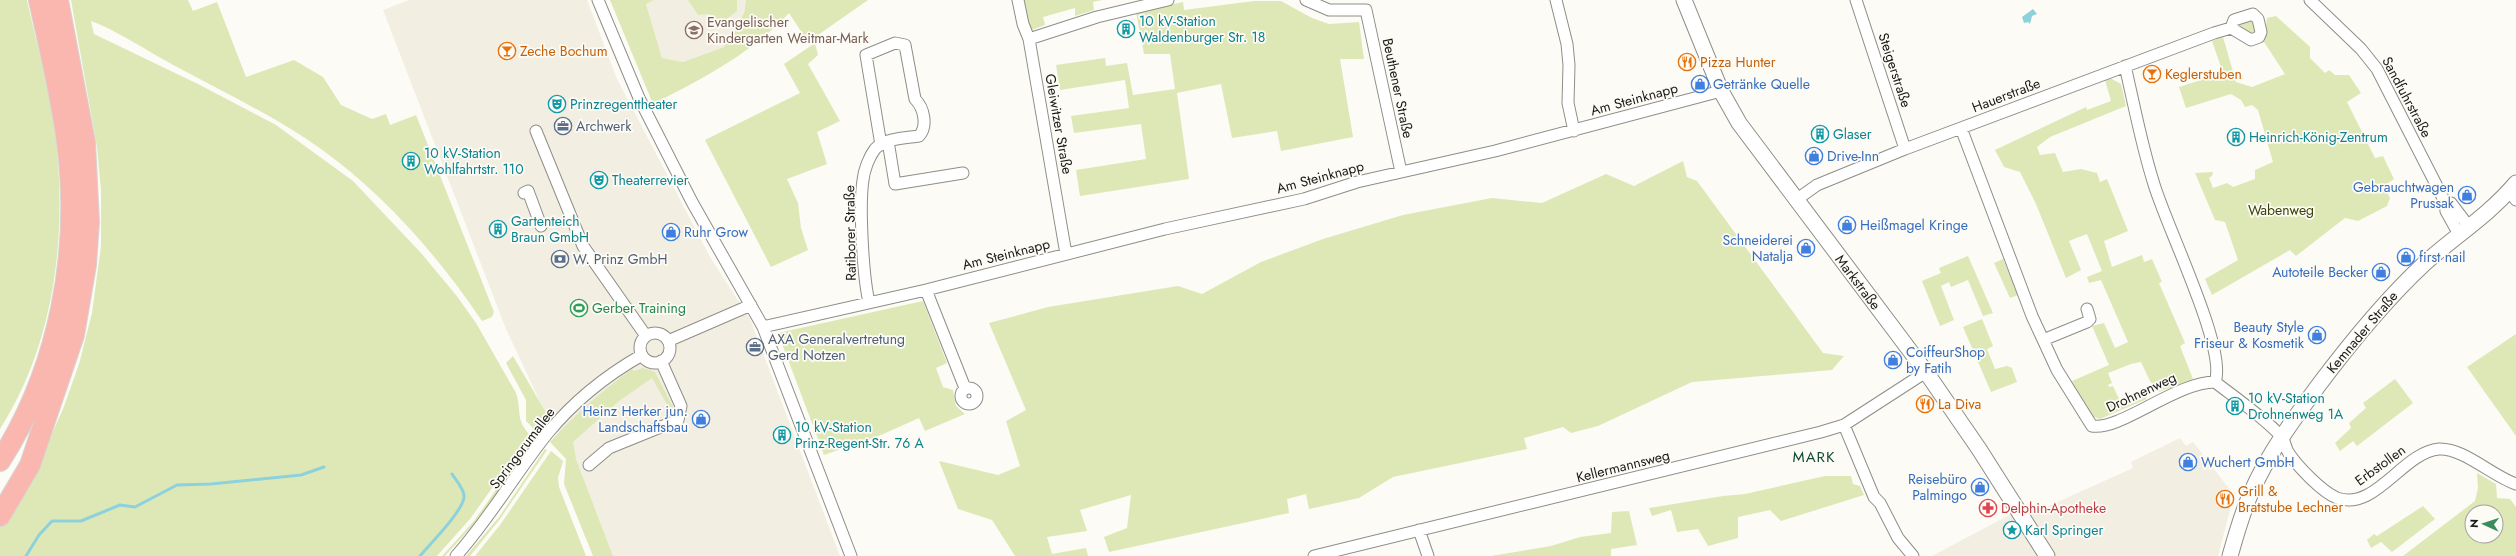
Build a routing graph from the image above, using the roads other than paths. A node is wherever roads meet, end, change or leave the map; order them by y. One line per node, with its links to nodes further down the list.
1 (38, 0): 32 (highway)
2 (58, 0): 42 (highway)
3 (598, 0): 30 (street)
4 (1018, 0): 12 (street, Gleiwitzer Straße)
5 (1168, 0): 12 (street)
6 (1306, 0): 20 (street, Beuthener Straße)
7 (1556, 0): 17 (street)
8 (1684, 0): 14 (main road, Markstraße)
9 (1856, 0): 19 (street, Steigerstraße)
10 (2310, 0): 26 (street, Sandfuhrstraße)
11 (2231, 28): 13 (street, Hauerstraße)
12 (1029, 39): 27 (street, Gleiwitzer Straße)
13 (2126, 66): 15 (street, Hauerstraße); 40 (street)
14 (1721, 91): 17 (street, Am Steinknapp); 24 (main road, Markstraße)
15 (1962, 128): 19 (street, Hauerstraße); 36 (street, Drohnenweg)
16 (536, 131): 34 (street)
17 (1574, 131): 20 (street, Am Steinknapp)
18 (885, 143): 18 (street); 21 (street); 29 (street, Ratiborer Straße)
19 (1906, 149): 24 (street, Hauerstraße)
20 (1401, 172): 27 (street, Am Steinknapp)
21 (963, 173)
22 (2514, 192): 26 (main road, Kemnader Straße)
23 (524, 193): 25 (street)
24 (1796, 200): 39 (main road, Markstraße)
25 (541, 226)
26 (2465, 232): 44 (main road, Kemnader Straße)
27 (1066, 254): 28 (street, Am Steinknapp)
28 (926, 290): 29 (street, Am Steinknapp); 41 (street)
29 (869, 302): 33 (street, Am Steinknapp)
30 (751, 305): 33 (street); 35 (street)
31 (2087, 309): 36 (street)
32 (58, 321): 45 (highway); 46 (highway)
33 (763, 327): 53 (street)
34 (646, 336): 35 (street); 37 (street)
35 (668, 340): 38 (street)
36 (2043, 340): 40 (street, Drohnenweg)
37 (642, 355): 38 (street); 52 (street, Springorumallee)
38 (661, 361): 47 (street)
39 (1926, 372): 43 (street, Kellermannsweg); 57 (main road, Markstraße)
40 (2215, 382): 44 (street)
41 (965, 388)
42 (46, 413): 49 (highway); 50 (highway)
43 (1844, 425): 51 (street, Kellermannsweg); 56 (street)
44 (2282, 437): 48 (street, Erbstollen); 58 (main road, Kemnader Straße)
45 (0, 438)
46 (0, 461)
47 (589, 465)
48 (2516, 484)
49 (0, 496)
50 (0, 516)
51 (1419, 530): 54 (street, Kellermannsweg); 55 (street)
52 (456, 556)
53 (851, 556)
54 (1314, 556)
55 (1428, 556)
56 (1913, 556)
57 (2047, 556)
58 (2230, 556)

